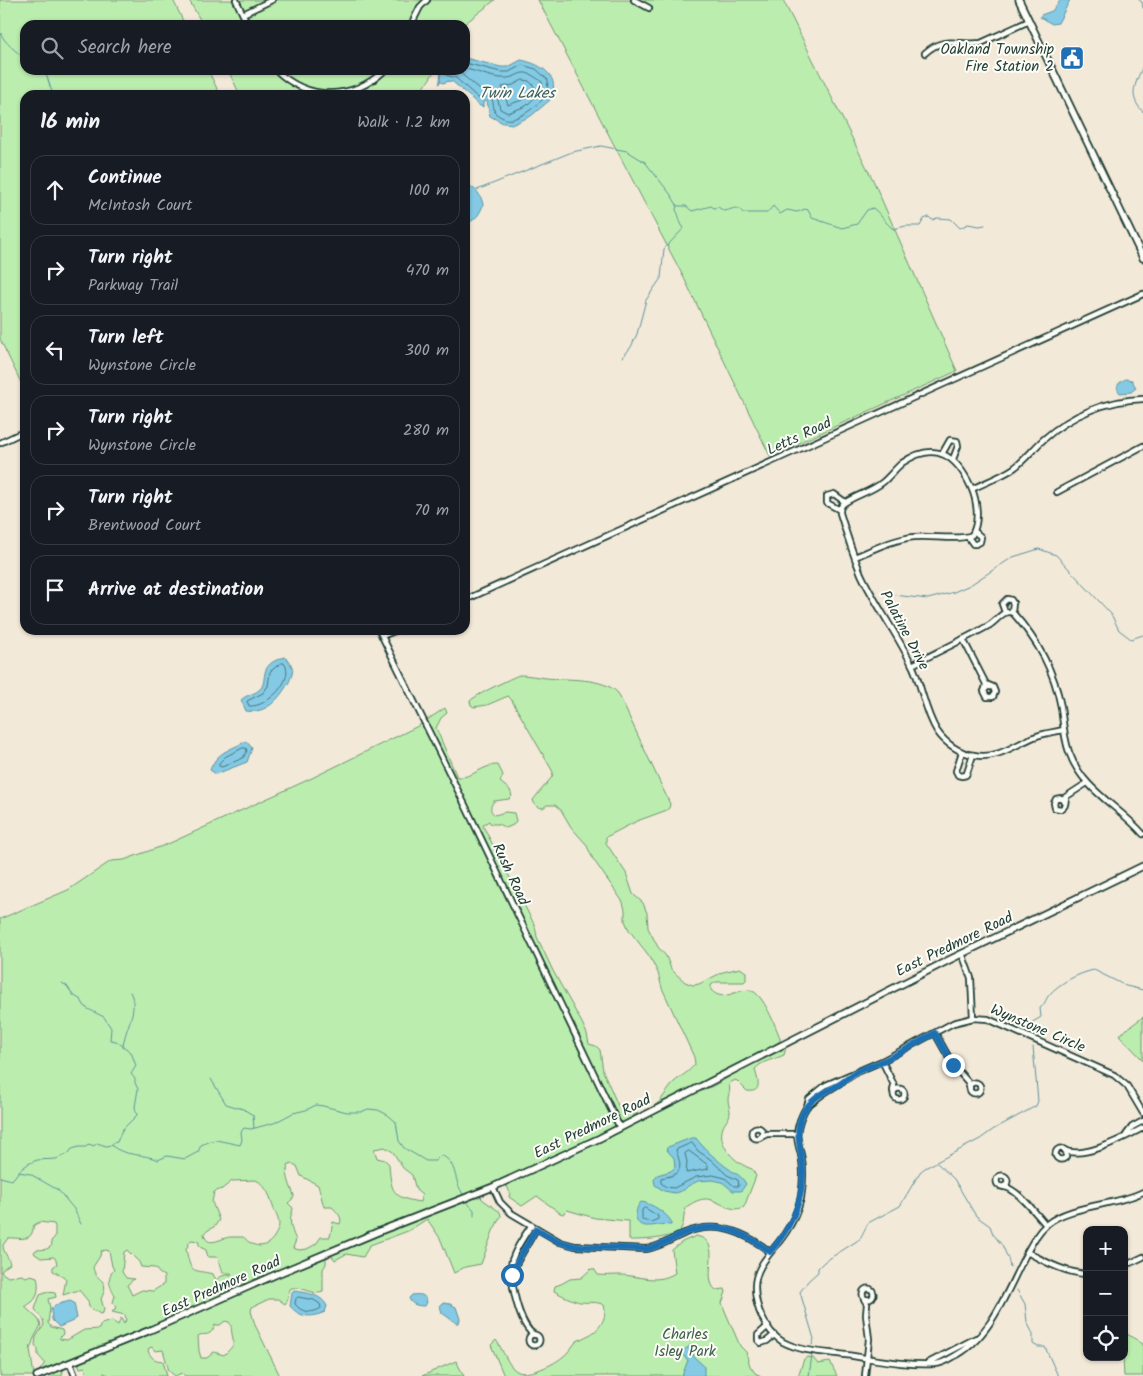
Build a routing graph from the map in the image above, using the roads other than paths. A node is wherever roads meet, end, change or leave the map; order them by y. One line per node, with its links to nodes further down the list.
1 (236, 0): 7 (street)
2 (272, 0): 7 (street)
3 (427, 0): 9 (street)
4 (634, 0): 6 (street)
5 (1019, 0): 10 (street)
6 (649, 8)
7 (243, 14): 8 (street)
8 (246, 20)
9 (414, 20)
10 (1029, 22): 11 (street); 16 (street)
11 (925, 53)
12 (281, 75): 14 (street)
13 (378, 75): 15 (street)
14 (308, 90)
15 (350, 90)
16 (1143, 258)
17 (1143, 294): 31 (street, Letts Road)
18 (1143, 399): 24 (street)
19 (20, 433): 20 (street)
20 (0, 443)
21 (1143, 446): 25 (street)
22 (942, 454): 23 (street); 23 (street); 26 (street)
23 (953, 459): 24 (street)
24 (972, 489): 28 (street)
25 (1057, 492)
26 (845, 502): 27 (street); 27 (street, Palatine Drive)
27 (840, 510): 30 (street, Palatine Drive)
28 (974, 531): 29 (street); 29 (street)
29 (968, 537): 30 (street)
30 (855, 557): 36 (street, Palatine Drive)
31 (470, 598)
32 (1005, 612): 33 (street); 33 (street); 35 (street)
33 (1012, 612): 38 (street)
34 (382, 636): 57 (street, Rush Road)
35 (963, 639): 36 (street); 37 (street)
36 (912, 665): 39 (street, Palatine Drive)
37 (985, 687): 37 (street)
38 (1064, 730): 40 (street, Palatine Drive); 41 (street)
39 (962, 752): 40 (street, Palatine Drive); 40 (street)
40 (973, 755)
41 (1087, 783): 42 (street); 43 (street)
42 (1064, 798): 42 (street)
43 (1143, 834)
44 (1143, 866): 45 (street, East Predmore Road)
45 (962, 954): 46 (street); 57 (street, East Predmore Road)
46 (973, 1018): 47 (street, Wynstone Circle); 55 (street, Wynstone Circle)
47 (935, 1033): 48 (street, Wynstone Circle); 49 (street)
48 (882, 1061): 51 (street); 61 (street, Wynstone Circle)
49 (968, 1082): 50 (street); 53 (street)
50 (974, 1083): 53 (street); 53 (street)
51 (894, 1085): 52 (street); 54 (street)
52 (900, 1088): 54 (street); 54 (street)
53 (970, 1088)
54 (894, 1091)
55 (1143, 1113)
56 (1143, 1121): 62 (street)
57 (620, 1128): 68 (street, East Predmore Road)
58 (1143, 1128): 62 (street)
59 (762, 1130): 60 (street); 63 (street); 63 (street)
60 (766, 1134): 61 (street); 63 (street)
61 (797, 1134): 77 (street, Wynstone Circle)
62 (1126, 1135): 65 (street)
63 (761, 1137)
64 (1064, 1150): 65 (street); 66 (street); 66 (street)
65 (1070, 1153): 66 (street)
66 (1066, 1157)
67 (1008, 1182): 69 (street); 69 (street); 70 (street)
68 (493, 1187): 72 (street); 92 (street, East Predmore Road)
69 (1004, 1187): 70 (street)
70 (1010, 1188): 73 (street)
71 (1143, 1192): 73 (street, Wynstone Circle)
72 (530, 1226): 74 (street); 75 (street)
73 (1046, 1226): 78 (street, Wynstone Circle)
74 (536, 1229): 76 (street); 77 (street)
75 (520, 1245): 76 (street); 81 (street)
76 (525, 1248): 81 (street)
77 (770, 1252): 86 (street, Wynstone Circle)
78 (1027, 1252): 82 (street); 91 (street, Wynstone Circle)
79 (1143, 1256): 80 (street)
80 (1128, 1264)
81 (513, 1269): 87 (street)
82 (1083, 1273)
83 (864, 1298): 84 (street); 84 (street); 85 (street)
84 (871, 1299): 85 (street)
85 (867, 1304): 91 (street)
86 (768, 1326): 89 (street, Wynstone Circle); 89 (street, Wynstone Circle)
87 (529, 1332): 88 (street); 90 (street)
88 (535, 1335): 90 (street); 90 (street)
89 (774, 1335): 91 (street, Wynstone Circle)
90 (529, 1338)
91 (868, 1358): 95 (street)
92 (70, 1362): 93 (street, East Predmore Road); 94 (street)
93 (37, 1376)
94 (76, 1376)
95 (865, 1376)

